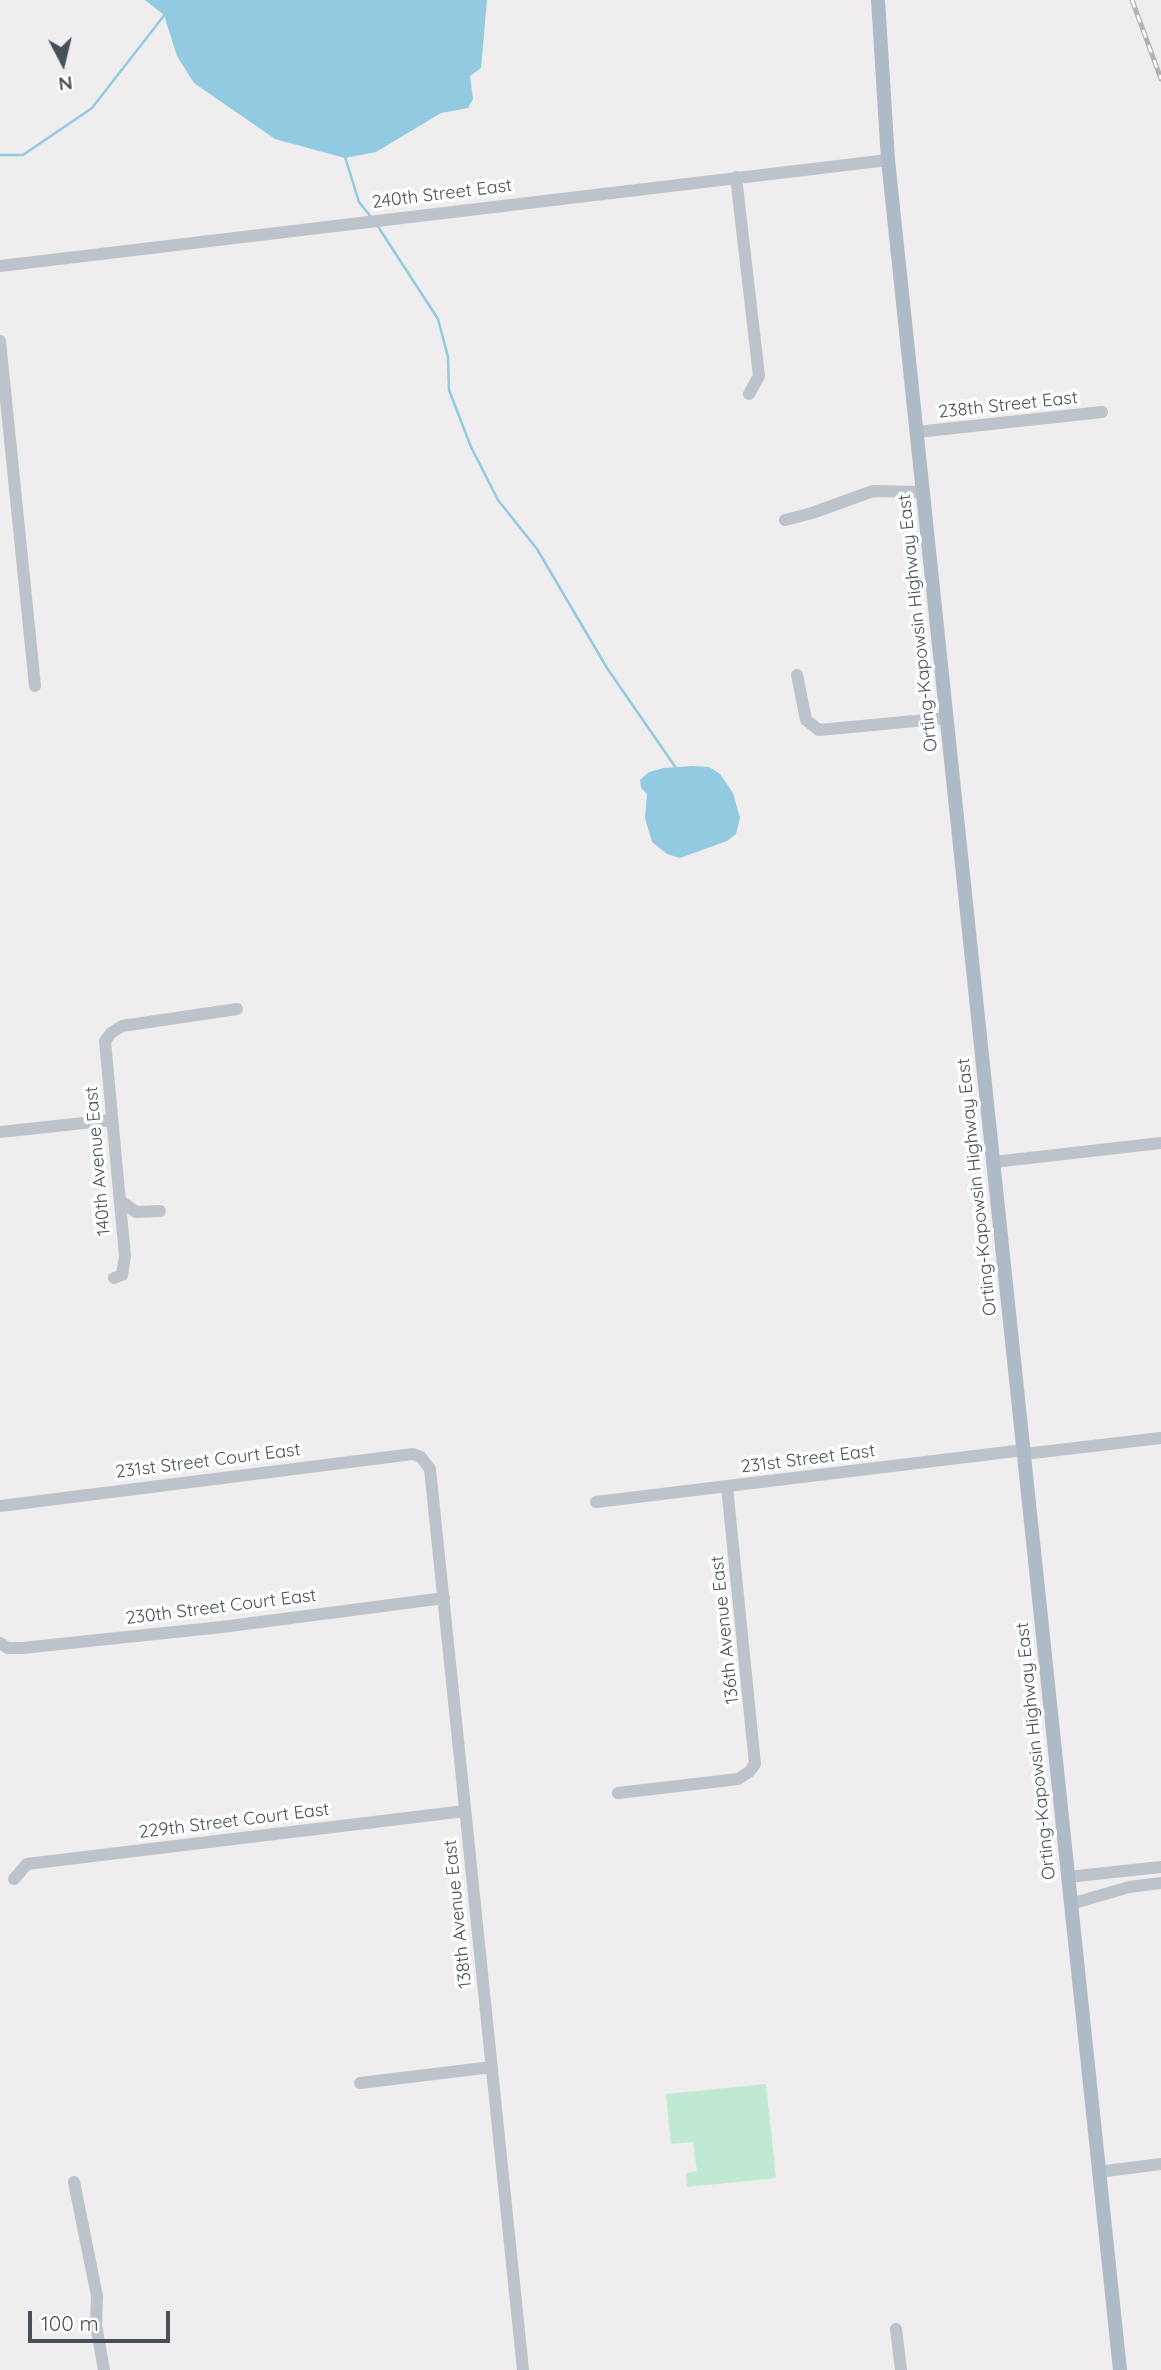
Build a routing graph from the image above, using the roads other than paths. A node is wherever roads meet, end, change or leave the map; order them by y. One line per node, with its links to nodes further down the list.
1 (878, 0): 2 (main road, Orting-Kapowsin Highway East)
2 (888, 160): 3 (street, 240th Street East); 8 (main road, Orting-Kapowsin Highway East)
3 (736, 177): 4 (street, 240th Street East); 6 (street)
4 (0, 266)
5 (0, 341): 12 (street)
6 (749, 394)
7 (1102, 412): 8 (street, 238th Street East)
8 (917, 432): 9 (main road, Orting-Kapowsin Highway East)
9 (923, 492): 10 (street); 13 (main road, Orting-Kapowsin Highway East)
10 (785, 520)
11 (797, 676): 13 (street)
12 (35, 686)
13 (947, 718): 18 (main road, Orting-Kapowsin Highway East)
14 (237, 1009): 15 (street, 140th Avenue East)
15 (111, 1120): 16 (street); 19 (street, 140th Avenue East)
16 (0, 1132)
17 (1161, 1143): 18 (street)
18 (994, 1163): 23 (main road, Orting-Kapowsin Highway East)
19 (122, 1202): 20 (street); 21 (street, 140th Avenue East)
20 (160, 1211)
21 (114, 1278)
22 (1161, 1438): 23 (street, 231st Street East)
23 (1024, 1452): 25 (street, 231st Street East); 33 (main road, Orting-Kapowsin Highway East)
24 (421, 1457): 27 (street, 231st Street Court East); 28 (street, 138th Avenue East)
25 (727, 1487): 26 (street, 231st Street East); 30 (street, 136th Avenue East)
26 (596, 1502)
27 (0, 1506)
28 (444, 1598): 29 (street, 230th Street Court East); 31 (street, 138th Avenue East)
29 (1, 1644)
30 (618, 1793)
31 (465, 1811): 34 (street, 229th Street Court East); 37 (street, 138th Avenue East)
32 (1161, 1867): 33 (street)
33 (1068, 1877): 36 (main road, Orting-Kapowsin Highway East)
34 (14, 1879)
35 (1161, 1883): 36 (street)
36 (1071, 1904): 40 (main road, Orting-Kapowsin Highway East)
37 (492, 2067): 38 (street); 44 (street, 138th Avenue East)
38 (360, 2082)
39 (1161, 2164): 40 (street)
40 (1098, 2172): 46 (main road, Orting-Kapowsin Highway East)
41 (74, 2182): 43 (street)
42 (896, 2329): 45 (street)
43 (104, 2370)
44 (523, 2370)
45 (901, 2370)
46 (1119, 2370)

